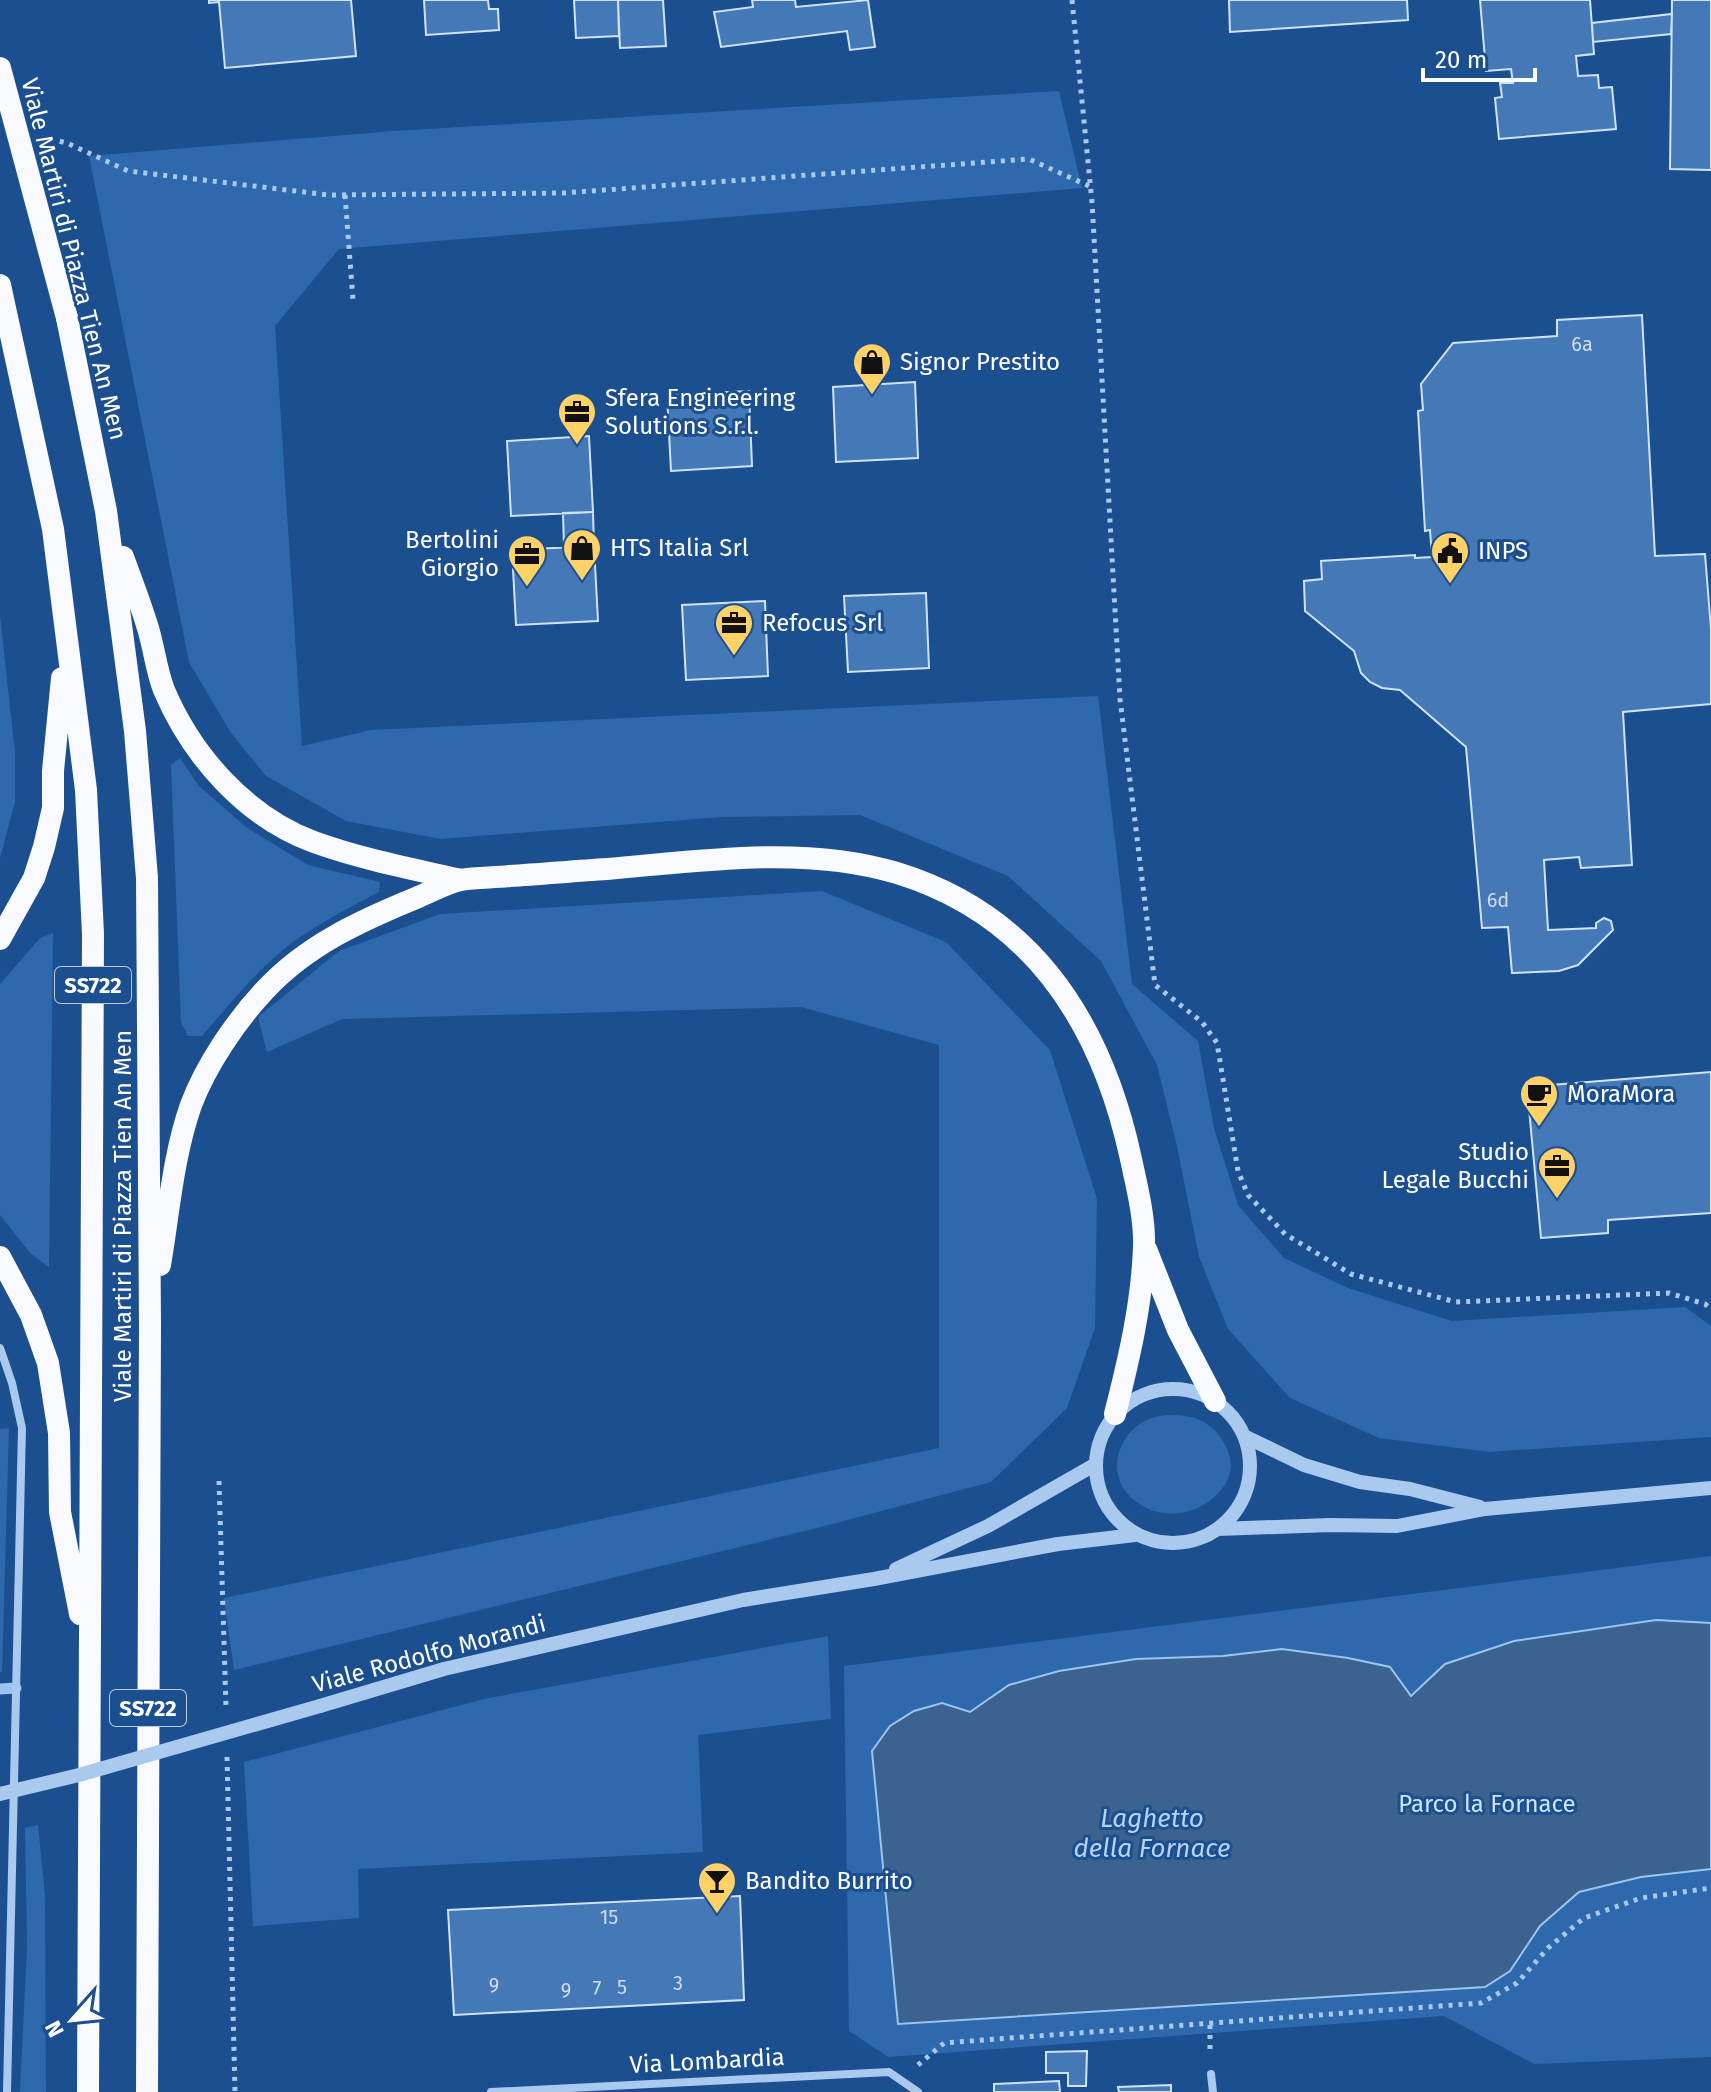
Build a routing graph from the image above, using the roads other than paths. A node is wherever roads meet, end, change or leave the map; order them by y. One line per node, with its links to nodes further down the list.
1 (0, 68): 3 (highway, Viale Martiri di Piazza Tien An Men / SS722, bridge)
2 (0, 285): 4 (highway, Viale Martiri di Piazza Tien An Men / SS722)
3 (106, 511): 5 (highway); 9 (highway, Viale Martiri di Piazza Tien An Men / SS722)
4 (67, 637): 6 (highway); 20 (highway, Viale Martiri di Piazza Tien An Men / SS722)
5 (461, 880): 7 (highway); 9 (highway)
6 (0, 939)
7 (1144, 1244): 11 (highway); 12 (highway)
8 (0, 1257): 20 (highway)
9 (150, 1325): 25 (highway, Viale Martiri di Piazza Tien An Men / SS722)
10 (0, 1348): 23 (street)
11 (1215, 1401): 12 (street); 13 (street, Viale Rodolfo Morandi)
12 (1115, 1414): 14 (street)
13 (1244, 1436): 16 (street, Viale Rodolfo Morandi); 17 (street)
14 (1096, 1464): 18 (street); 19 (street, Viale Rodolfo Morandi)
15 (1711, 1488): 16 (street, Viale Rodolfo Morandi)
16 (1485, 1509): 17 (street, Viale Rodolfo Morandi)
17 (1218, 1529): 18 (street, Viale Rodolfo Morandi)
18 (1135, 1535): 19 (street, Viale Rodolfo Morandi)
19 (874, 1579): 21 (street, Viale Rodolfo Morandi, bridge)
20 (89, 1658): 24 (highway, Viale Martiri di Piazza Tien An Men / SS722)
21 (0, 1794)
22 (1211, 2074): 28 (street)
23 (7, 2092)
24 (88, 2092)
25 (147, 2092)
26 (491, 2092): 27 (street, Via Lombardia)
27 (918, 2092)
28 (1213, 2092)

